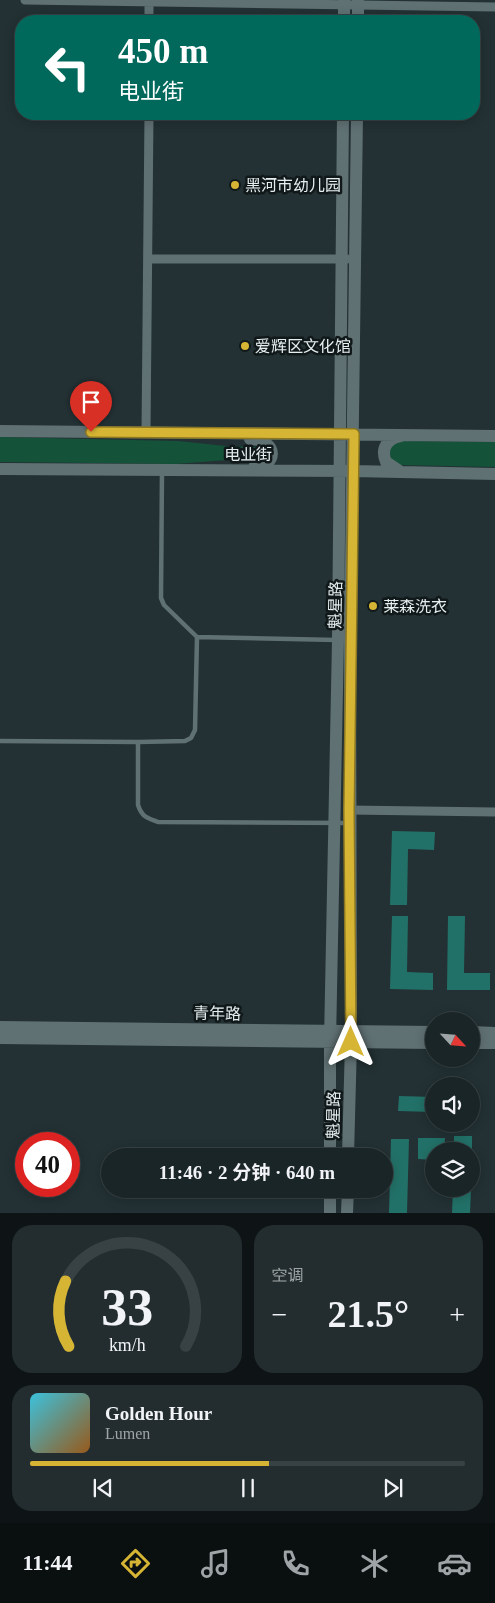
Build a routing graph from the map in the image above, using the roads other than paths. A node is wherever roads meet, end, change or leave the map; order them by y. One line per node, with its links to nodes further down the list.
1 (25, 0): 2 (street)
2 (149, 1): 3 (street); 6 (street)
3 (344, 3): 4 (street)
4 (358, 3): 5 (street)
5 (495, 7)
6 (149, 15)
7 (149, 120): 10 (street)
8 (343, 120): 11 (street, 魁星路)
9 (357, 120): 12 (street, 魁星路)
10 (148, 259): 11 (street); 14 (street)
11 (341, 259): 12 (street); 16 (street, 魁星路)
12 (355, 259): 17 (street, 魁星路)
13 (0, 431): 14 (street, 电业街)
14 (146, 432): 15 (street, 电业街)
15 (200, 433): 16 (street, 电业街); 22 (street)
16 (339, 434): 17 (street, 电业街); 23 (street, 魁星路)
17 (354, 434): 18 (street, 电业街); 24 (street, 魁星路)
18 (406, 435): 19 (street, 电业街); 25 (street)
19 (495, 436)
20 (0, 468): 21 (street, 电业街)
21 (162, 470): 22 (street, 电业街); 27 (lane)
22 (202, 470): 23 (street, 电业街)
23 (339, 470): 24 (street, 电业街); 28 (street, 魁星路)
24 (353, 471): 25 (street, 电业街); 28 (street, 魁星路)
25 (403, 473): 26 (street, 电业街)
26 (495, 474)
27 (197, 637): 28 (lane); 30 (lane)
28 (344, 640): 31 (street, 魁星路); 33 (street, 魁星路)
29 (0, 740): 30 (lane)
30 (138, 742): 33 (lane)
31 (349, 810): 32 (street); 34 (street, 魁星路)
32 (495, 812)
33 (335, 823): 34 (lane); 39 (street, 魁星路)
34 (350, 824): 40 (street, 魁星路)
35 (0, 1027): 39 (street, 青年路)
36 (425, 1032): 40 (street, 青年路)
37 (480, 1032): 38 (street)
38 (495, 1033)
39 (330, 1036): 40 (street, 青年路); 41 (street, 青年路); 45 (street, 魁星路)
40 (351, 1036): 42 (street, 青年路); 46 (street, 魁星路)
41 (0, 1038)
42 (425, 1042)
43 (480, 1043): 44 (street)
44 (495, 1043)
45 (330, 1148)
46 (348, 1148)
47 (330, 1198): 49 (street)
48 (348, 1198): 50 (street)
49 (330, 1213)
50 (347, 1213)

